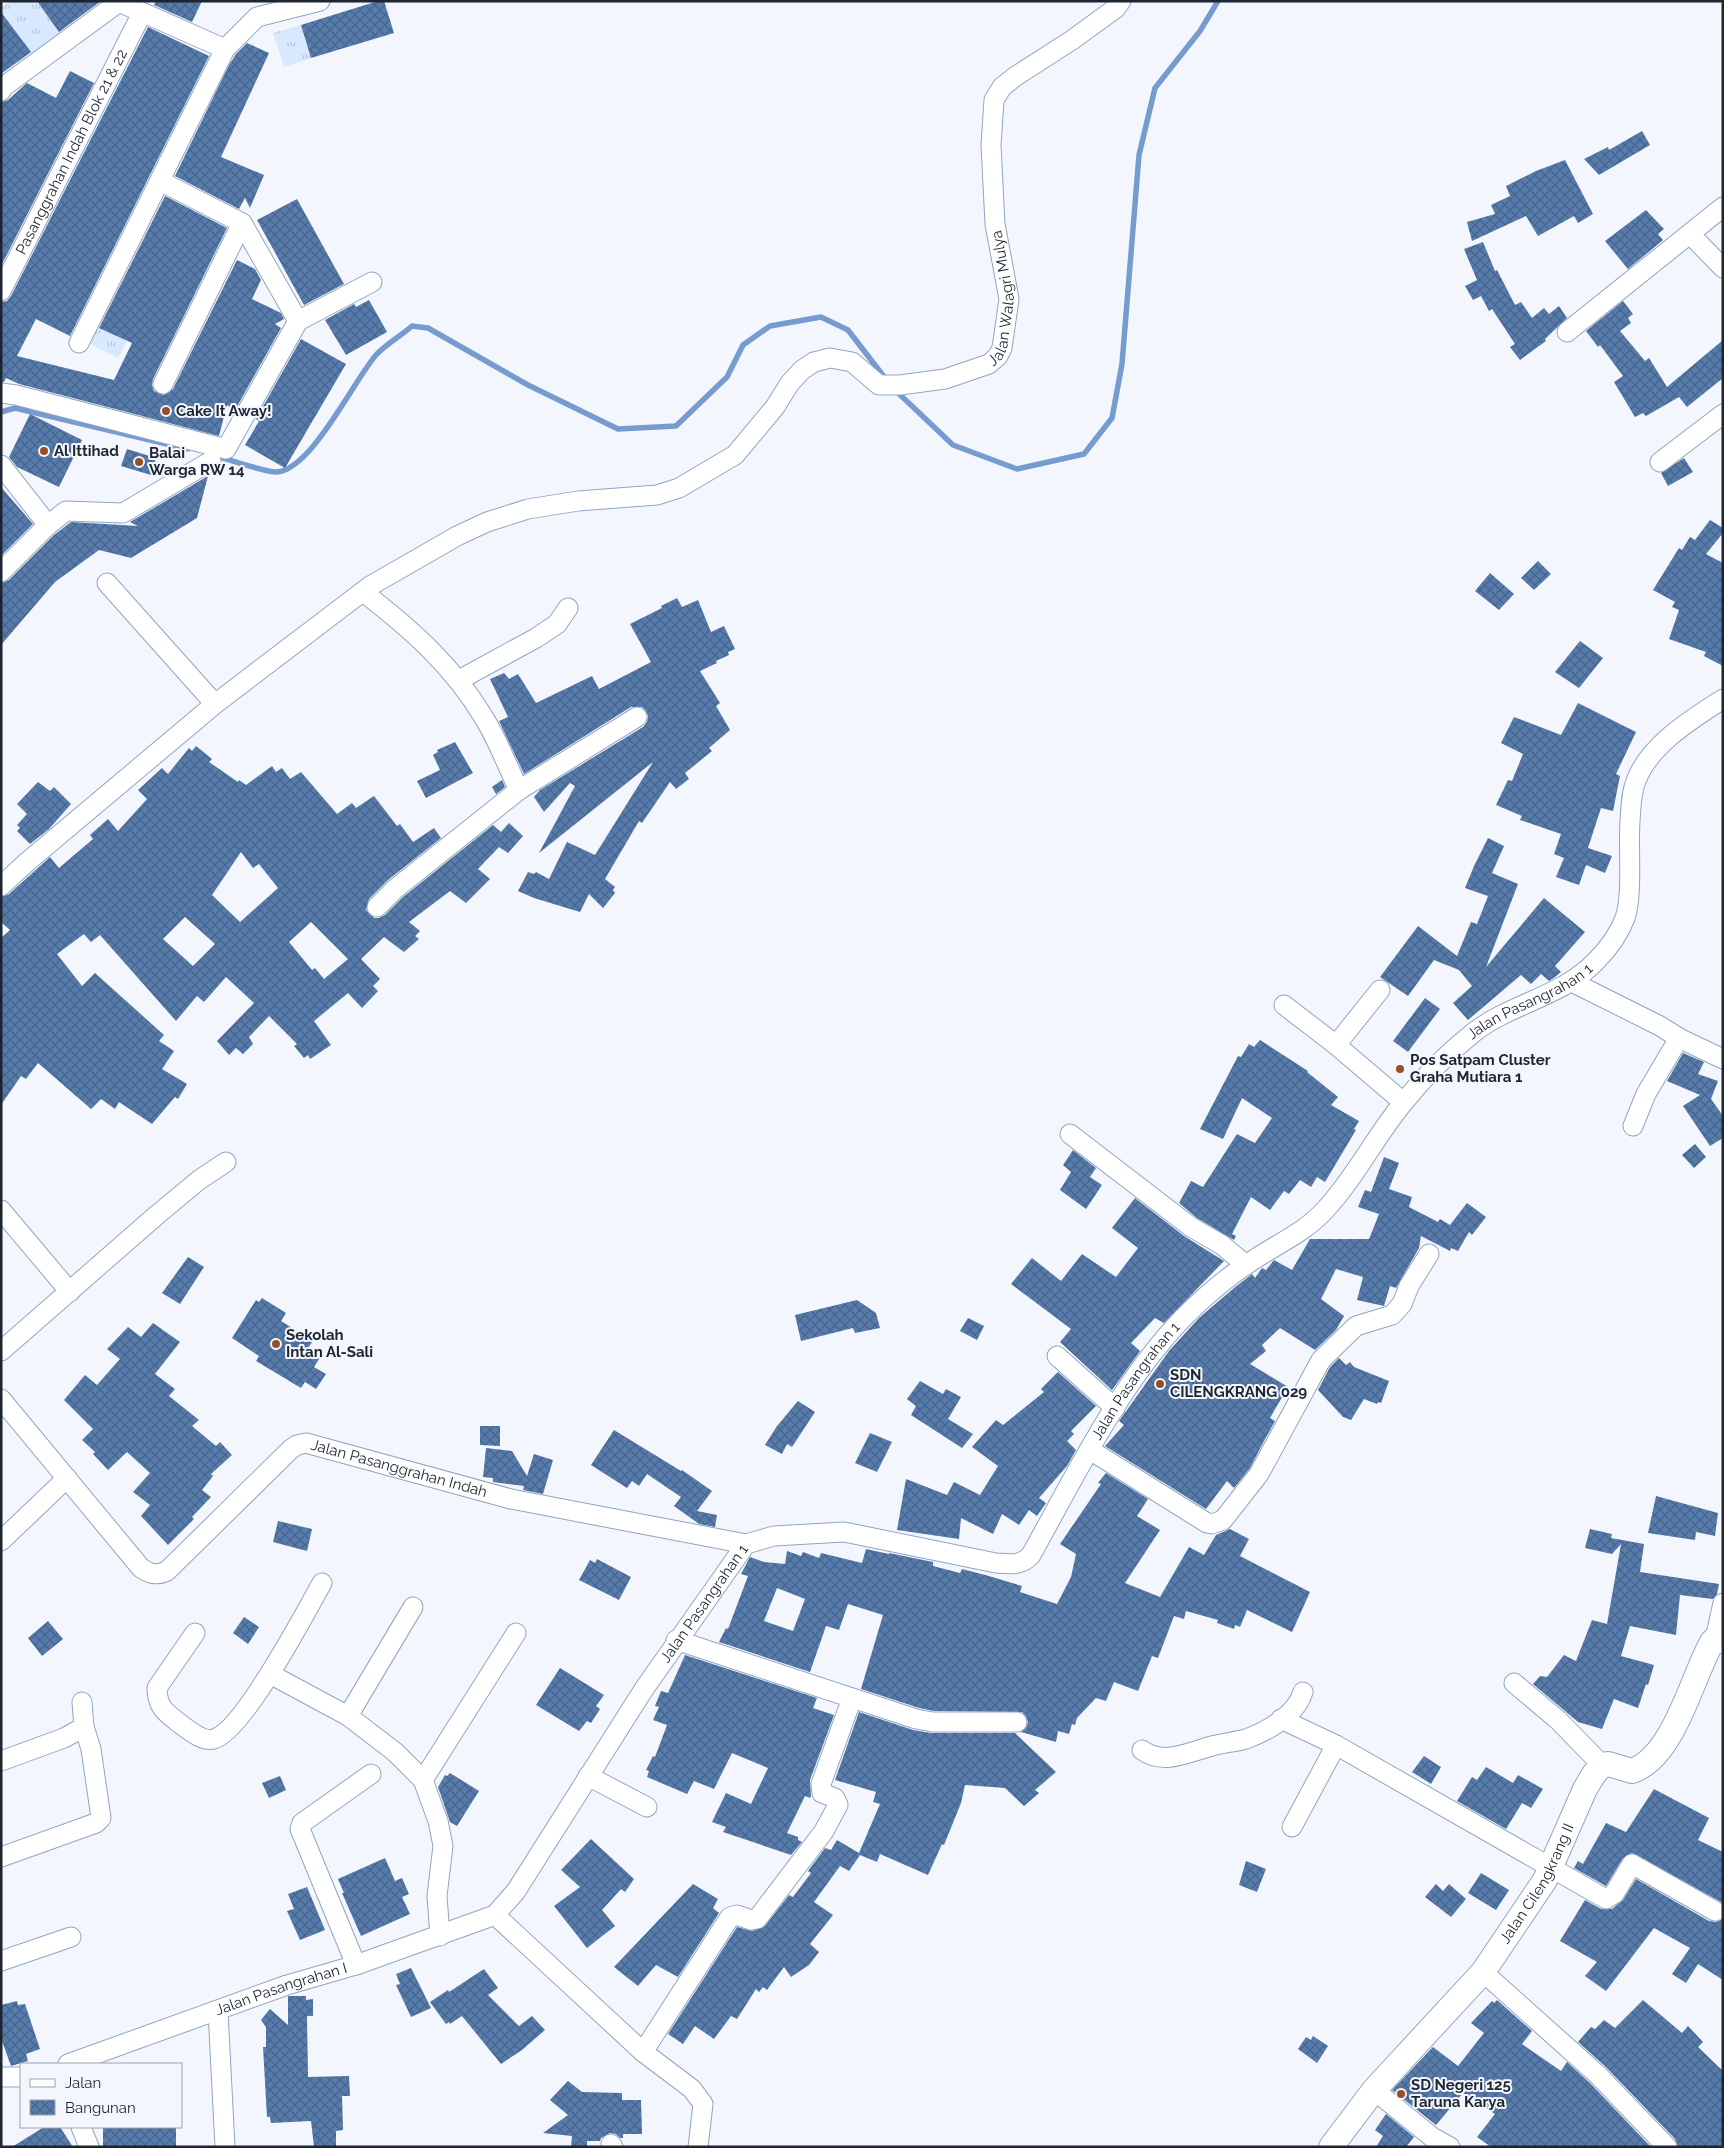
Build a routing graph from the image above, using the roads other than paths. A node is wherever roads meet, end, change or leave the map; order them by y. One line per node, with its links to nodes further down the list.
1 (320, 1): 5 (street)
2 (1121, 1): 26 (street, Jalan Walagri Mulya)
3 (119, 2): 4 (street); 6 (street)
4 (142, 13): 5 (street); 13 (street, Pasanggrahan Indah Blok 21 & 22)
5 (225, 49): 7 (street)
6 (1, 91)
7 (160, 181): 9 (street); 16 (street)
8 (1723, 207): 10 (street)
9 (242, 223): 14 (street); 17 (street)
10 (1690, 234): 11 (street); 15 (street)
11 (1723, 268)
12 (372, 282): 14 (street)
13 (1, 291)
14 (298, 321): 18 (street)
15 (1567, 332)
16 (80, 343)
17 (163, 384)
18 (1, 394)
19 (1723, 414): 21 (street)
20 (211, 461): 23 (street)
21 (1660, 462)
22 (1, 465): 23 (street)
23 (48, 525): 24 (street)
24 (1, 572)
25 (107, 583): 30 (street)
26 (363, 592): 28 (street); 30 (street)
27 (568, 608): 28 (street)
28 (459, 680): 32 (street)
29 (1723, 699): 35 (street, Jalan Pasangrahan 1)
30 (215, 704): 33 (street)
31 (637, 716): 32 (street)
32 (519, 790): 34 (street)
33 (1, 886)
34 (377, 907)
35 (1572, 982): 38 (street); 41 (street, Jalan Pasangrahan 1)
36 (1380, 990): 39 (street)
37 (1284, 1006): 39 (street)
38 (1679, 1038): 40 (street); 42 (street)
39 (1336, 1045): 41 (street)
40 (1723, 1059)
41 (1403, 1102): 47 (street, Jalan Pasangrahan 1)
42 (1633, 1126)
43 (1070, 1134): 47 (street)
44 (226, 1162): 48 (street)
45 (1, 1210): 48 (street)
46 (1429, 1254): 53 (street)
47 (1246, 1265): 52 (street, Jalan Pasangrahan 1)
48 (70, 1292): 49 (street)
49 (1, 1351)
50 (1056, 1356): 52 (street)
51 (2, 1401): 54 (street, Jalan Pasanggrahan Indah)
52 (1115, 1408): 53 (street, Jalan Pasangrahan 1)
53 (1090, 1450): 56 (street, Jalan Pasangrahan 1)
54 (67, 1478): 55 (street); 56 (street, Jalan Pasanggrahan Indah)
55 (1, 1541)
56 (746, 1544): 62 (street, Jalan Pasangrahan 1)
57 (322, 1583): 64 (street)
58 (1723, 1603): 63 (street)
59 (413, 1607): 69 (street)
60 (195, 1633): 64 (street)
61 (516, 1633): 79 (street)
62 (676, 1640): 67 (street); 78 (street, Jalan Pasangrahan 1)
63 (1719, 1640): 76 (street)
64 (270, 1674): 69 (street)
65 (1514, 1684): 76 (street)
66 (1303, 1692): 70 (street)
67 (852, 1698): 71 (street); 92 (street)
68 (82, 1702): 72 (street)
69 (348, 1716): 79 (street)
70 (1281, 1719): 73 (street); 74 (street)
71 (1016, 1722)
72 (84, 1727): 75 (street); 82 (street)
73 (1336, 1745): 81 (street); 83 (street)
74 (1142, 1750)
75 (1, 1761)
76 (1602, 1765): 83 (street, Jalan Cilengkrang II)
77 (372, 1774): 89 (street)
78 (588, 1776): 80 (street); 85 (street, Jalan Pasangrahan 1)
79 (424, 1780): 86 (street)
80 (647, 1807)
81 (1292, 1827)
82 (1, 1857)
83 (1550, 1868): 84 (street); 90 (street, Jalan Cilengkrang II)
84 (1715, 1911)
85 (495, 1915): 86 (street, Jalan Pasangrahan I); 92 (street)
86 (440, 1936): 89 (street, Jalan Pasangrahan I)
87 (71, 1937): 88 (street)
88 (1, 1961)
89 (356, 1965): 91 (street, Jalan Pasangrahan I)
90 (1483, 1972): 94 (street, Jalan Cilengkrang II); 101 (street)
91 (218, 2011): 93 (street, Jalan Pasangrahan I); 97 (street)
92 (643, 2052): 98 (street)
93 (71, 2063)
94 (1374, 2090): 99 (street, Jalan Cilengkrang II); 100 (street)
95 (81, 2128): 96 (street)
96 (89, 2147)
97 (225, 2147)
98 (698, 2147)
99 (1331, 2147)
100 (1450, 2147)
101 (1667, 2147)

